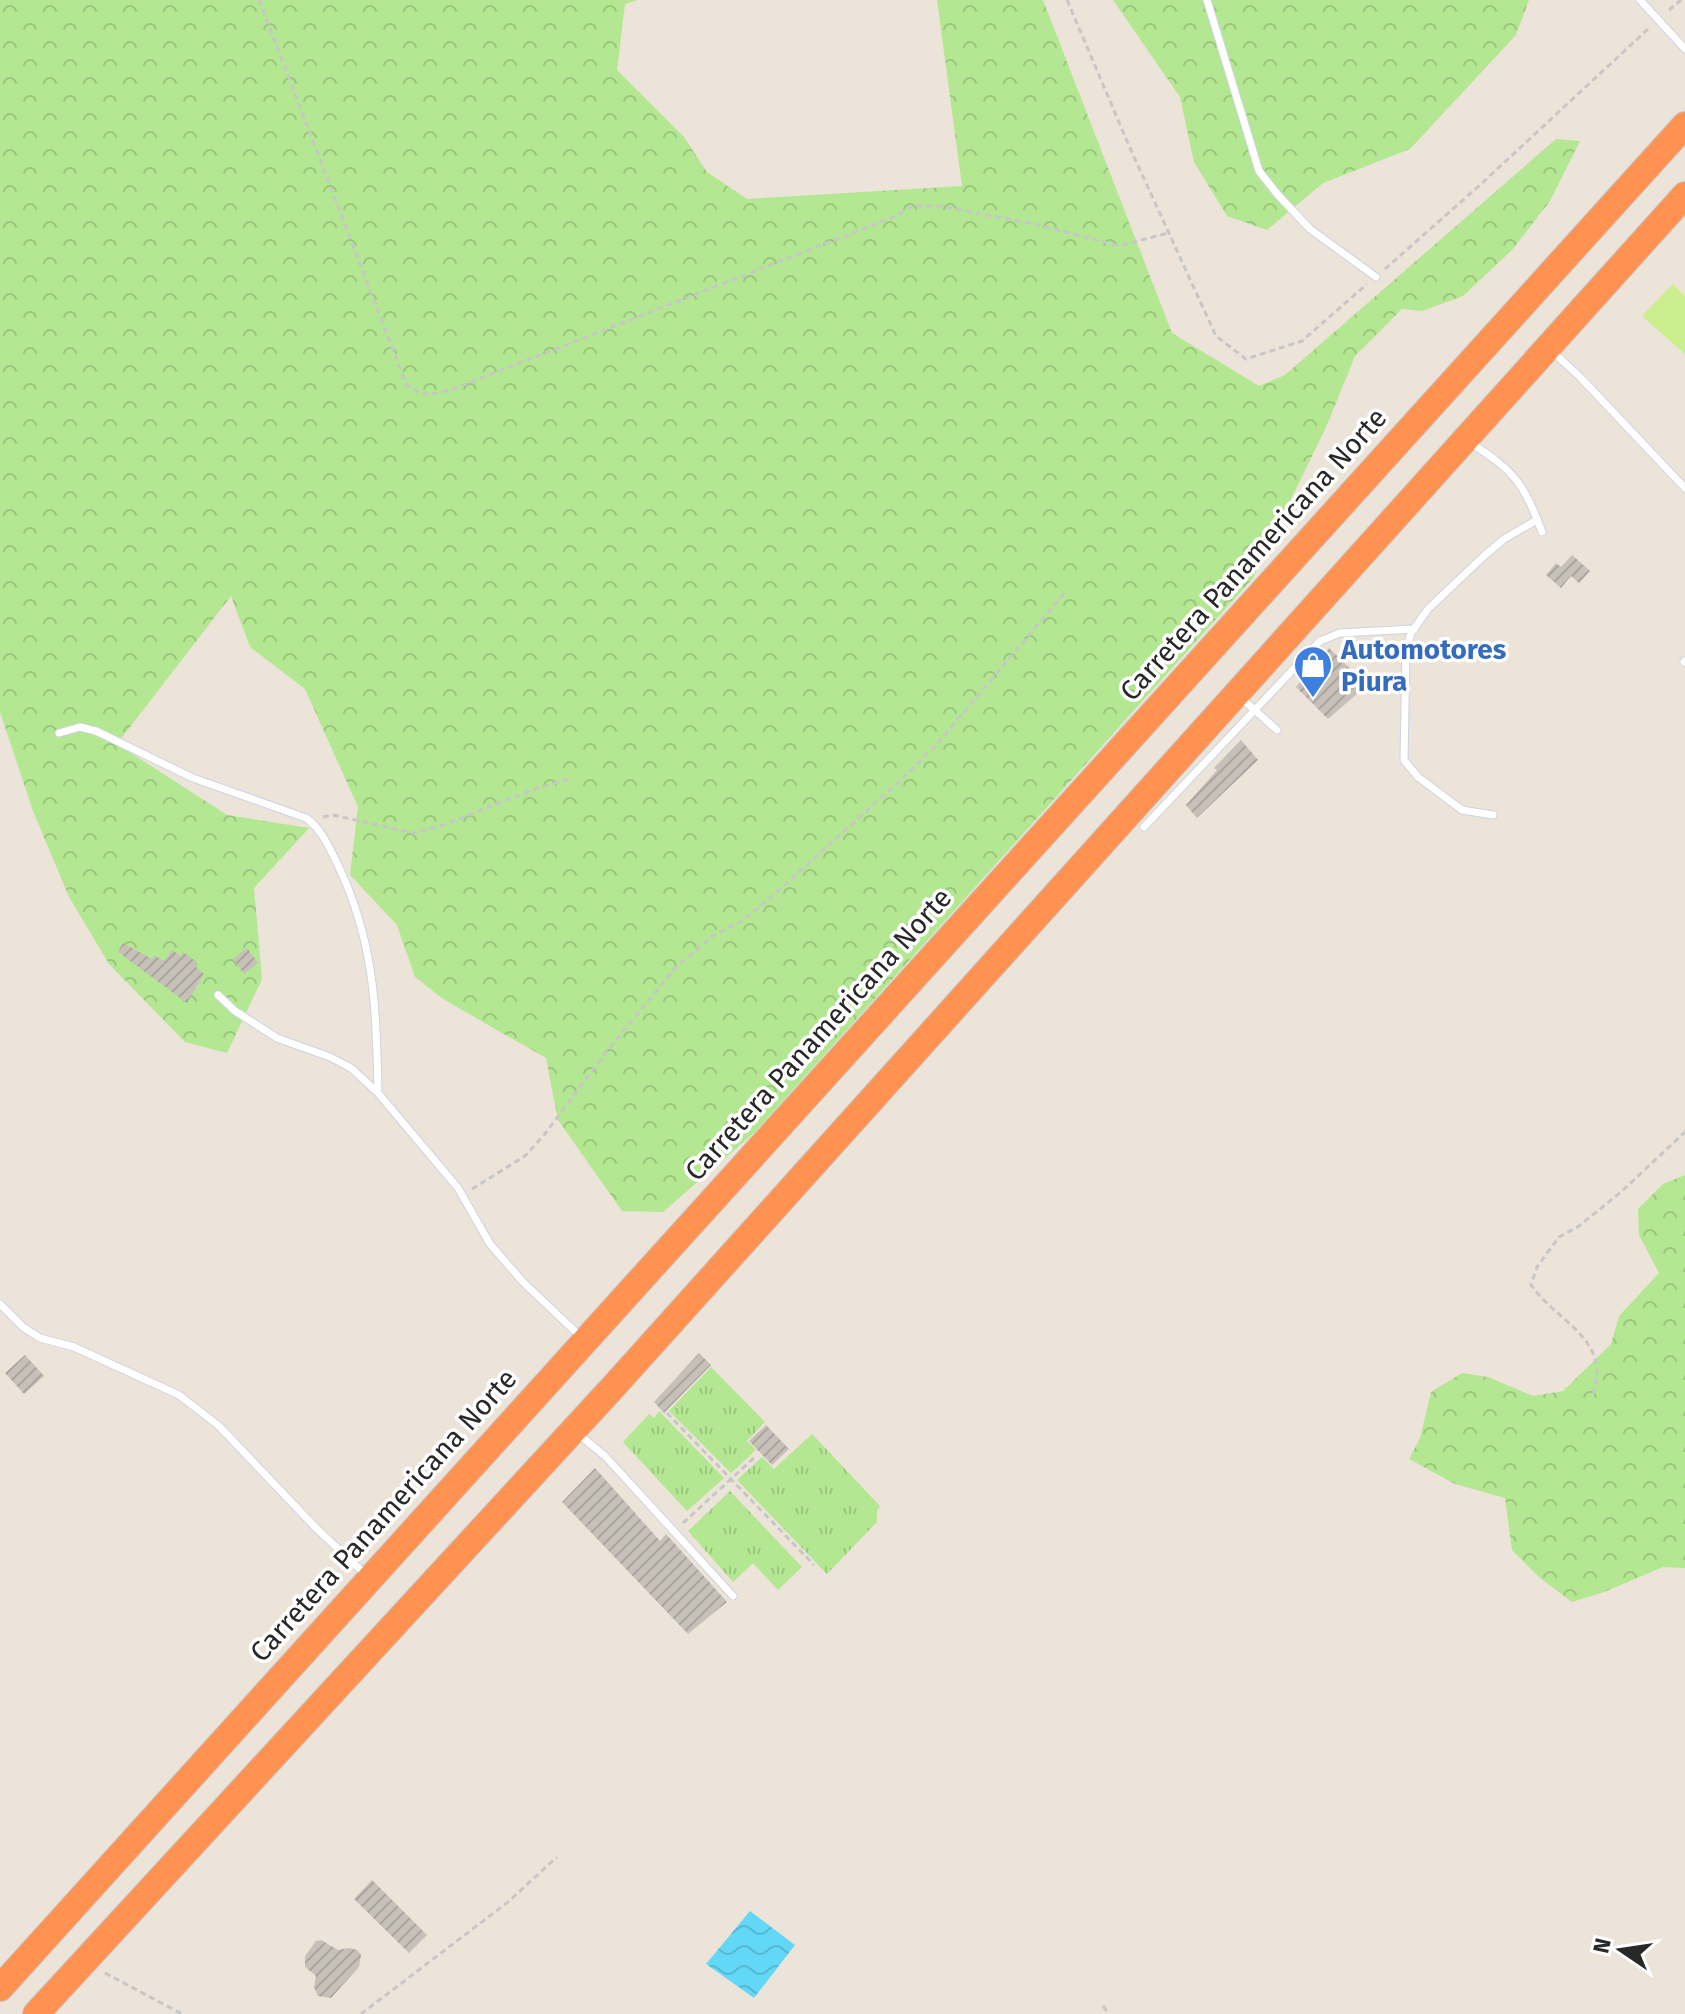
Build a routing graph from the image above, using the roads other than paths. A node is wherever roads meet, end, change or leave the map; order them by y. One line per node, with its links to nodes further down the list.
1 (1207, 0): 6 (lane)
2 (1640, 0): 3 (lane)
3 (1685, 49)
4 (1685, 125): 21 (highway, Carretera Panamericana Norte)
5 (1685, 195): 7 (highway)
6 (1376, 277)
7 (1548, 348): 8 (highway); 9 (lane)
8 (1465, 439): 10 (lane); 13 (highway)
9 (1685, 488)
10 (1537, 520): 11 (lane); 12 (lane)
11 (1542, 532)
12 (1414, 629): 13 (lane); 16 (lane)
13 (1245, 701): 14 (lane); 17 (lane); 22 (highway)
14 (1277, 730)
15 (59, 733): 19 (lane)
16 (1493, 815)
17 (1144, 827)
18 (218, 995): 19 (lane)
19 (378, 1093): 21 (lane)
20 (0, 1304): 23 (lane)
21 (585, 1340): 23 (highway, Carretera Panamericana Norte)
22 (574, 1430): 24 (lane); 26 (highway)
23 (370, 1578): 25 (highway, Carretera Panamericana Norte)
24 (733, 1596)
25 (0, 1988)
26 (36, 2014)

